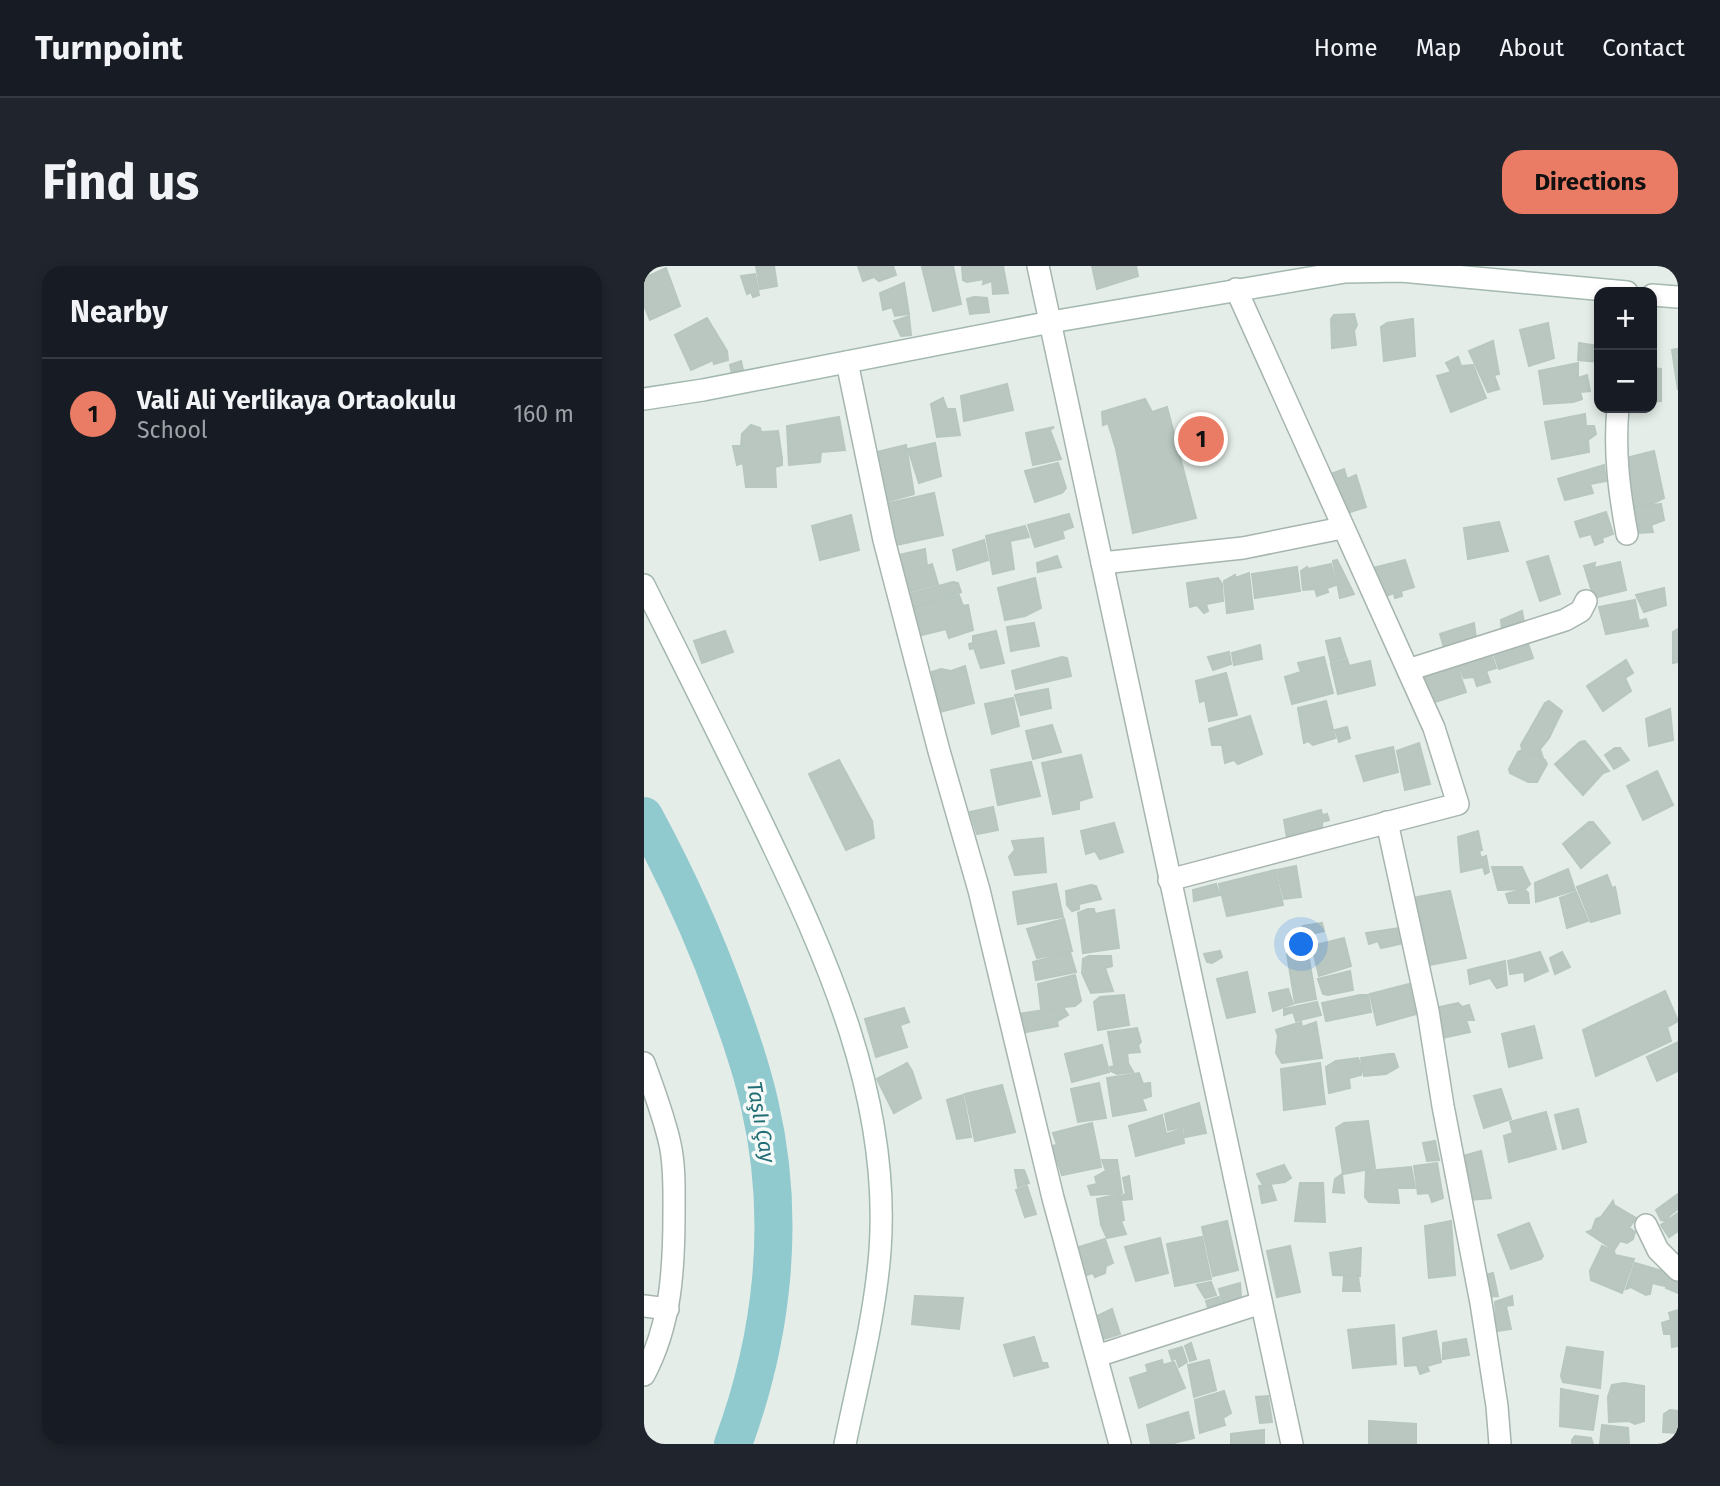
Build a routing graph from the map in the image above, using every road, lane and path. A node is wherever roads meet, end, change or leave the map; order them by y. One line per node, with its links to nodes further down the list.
1 (1038, 266): 7 (street)
2 (1345, 269): 3 (street); 4 (street)
3 (1236, 289): 7 (street); 11 (street)
4 (1594, 289)
5 (1657, 295): 6 (street)
6 (1678, 297)
7 (1051, 322): 8 (street); 13 (street)
8 (847, 362): 9 (street); 25 (street)
9 (644, 399)
10 (1618, 413): 12 (street)
11 (1342, 528): 13 (street); 16 (street)
12 (1627, 534)
13 (1102, 563): 18 (street)
14 (644, 585): 27 (street)
15 (1586, 601): 16 (street)
16 (1408, 670): 17 (street)
17 (1387, 822): 18 (street); 30 (street)
18 (1169, 880): 22 (street)
19 (644, 1063): 24 (street)
20 (1646, 1225): 21 (street)
21 (1678, 1270)
22 (1261, 1303): 25 (street); 29 (street)
23 (644, 1307): 24 (street)
24 (668, 1309): 26 (street)
25 (1097, 1356): 28 (street)
26 (644, 1375)
27 (845, 1444)
28 (1120, 1444)
29 (1292, 1444)
30 (1500, 1444)

